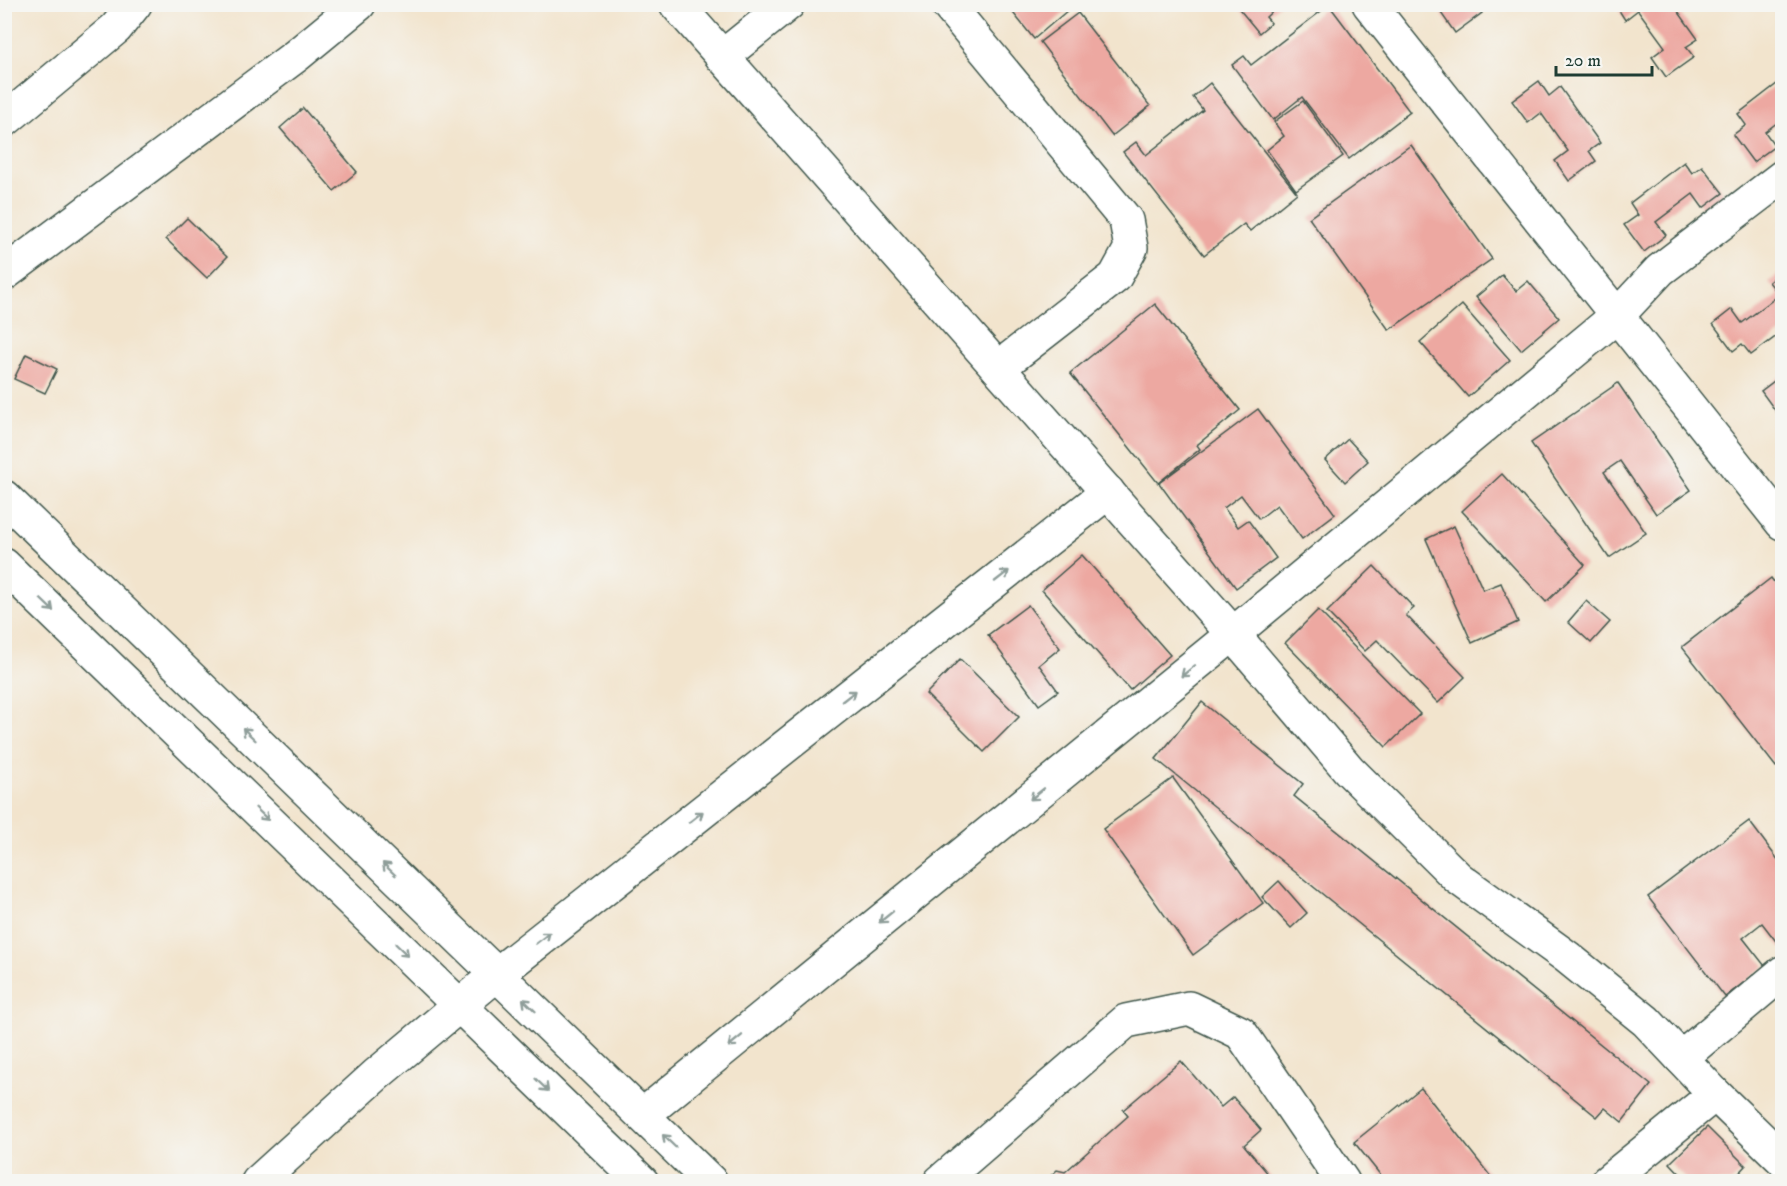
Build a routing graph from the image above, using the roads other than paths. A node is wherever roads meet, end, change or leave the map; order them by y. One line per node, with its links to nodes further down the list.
1 (135, 4): 8 (street)
2 (359, 4): 10 (street)
3 (675, 4): 7 (street)
4 (788, 4): 7 (street)
5 (947, 4): 12 (street)
6 (1369, 4): 11 (street)
7 (722, 57): 12 (street)
8 (4, 121)
9 (1782, 177): 11 (street)
10 (4, 274)
11 (1618, 315): 15 (street); 17 (street)
12 (998, 368): 13 (street)
13 (1108, 492): 17 (street); 19 (street, one-way to 13)
14 (4, 497): 19 (street, one-way to 14)
15 (1782, 523)
16 (4, 565): 25 (street, one-way to 25)
17 (1233, 634): 20 (street); 22 (street, one-way to 22)
18 (1782, 973): 20 (street)
19 (497, 974): 22 (street, one-way to 19); 24 (street)
20 (1681, 1058): 21 (street)
21 (1715, 1094): 23 (street); 29 (street)
22 (643, 1115): 26 (street, one-way to 22)
23 (1782, 1159)
24 (258, 1182)
25 (642, 1182)
26 (711, 1182)
27 (940, 1182): 28 (street)
28 (1343, 1182)
29 (1607, 1182)

